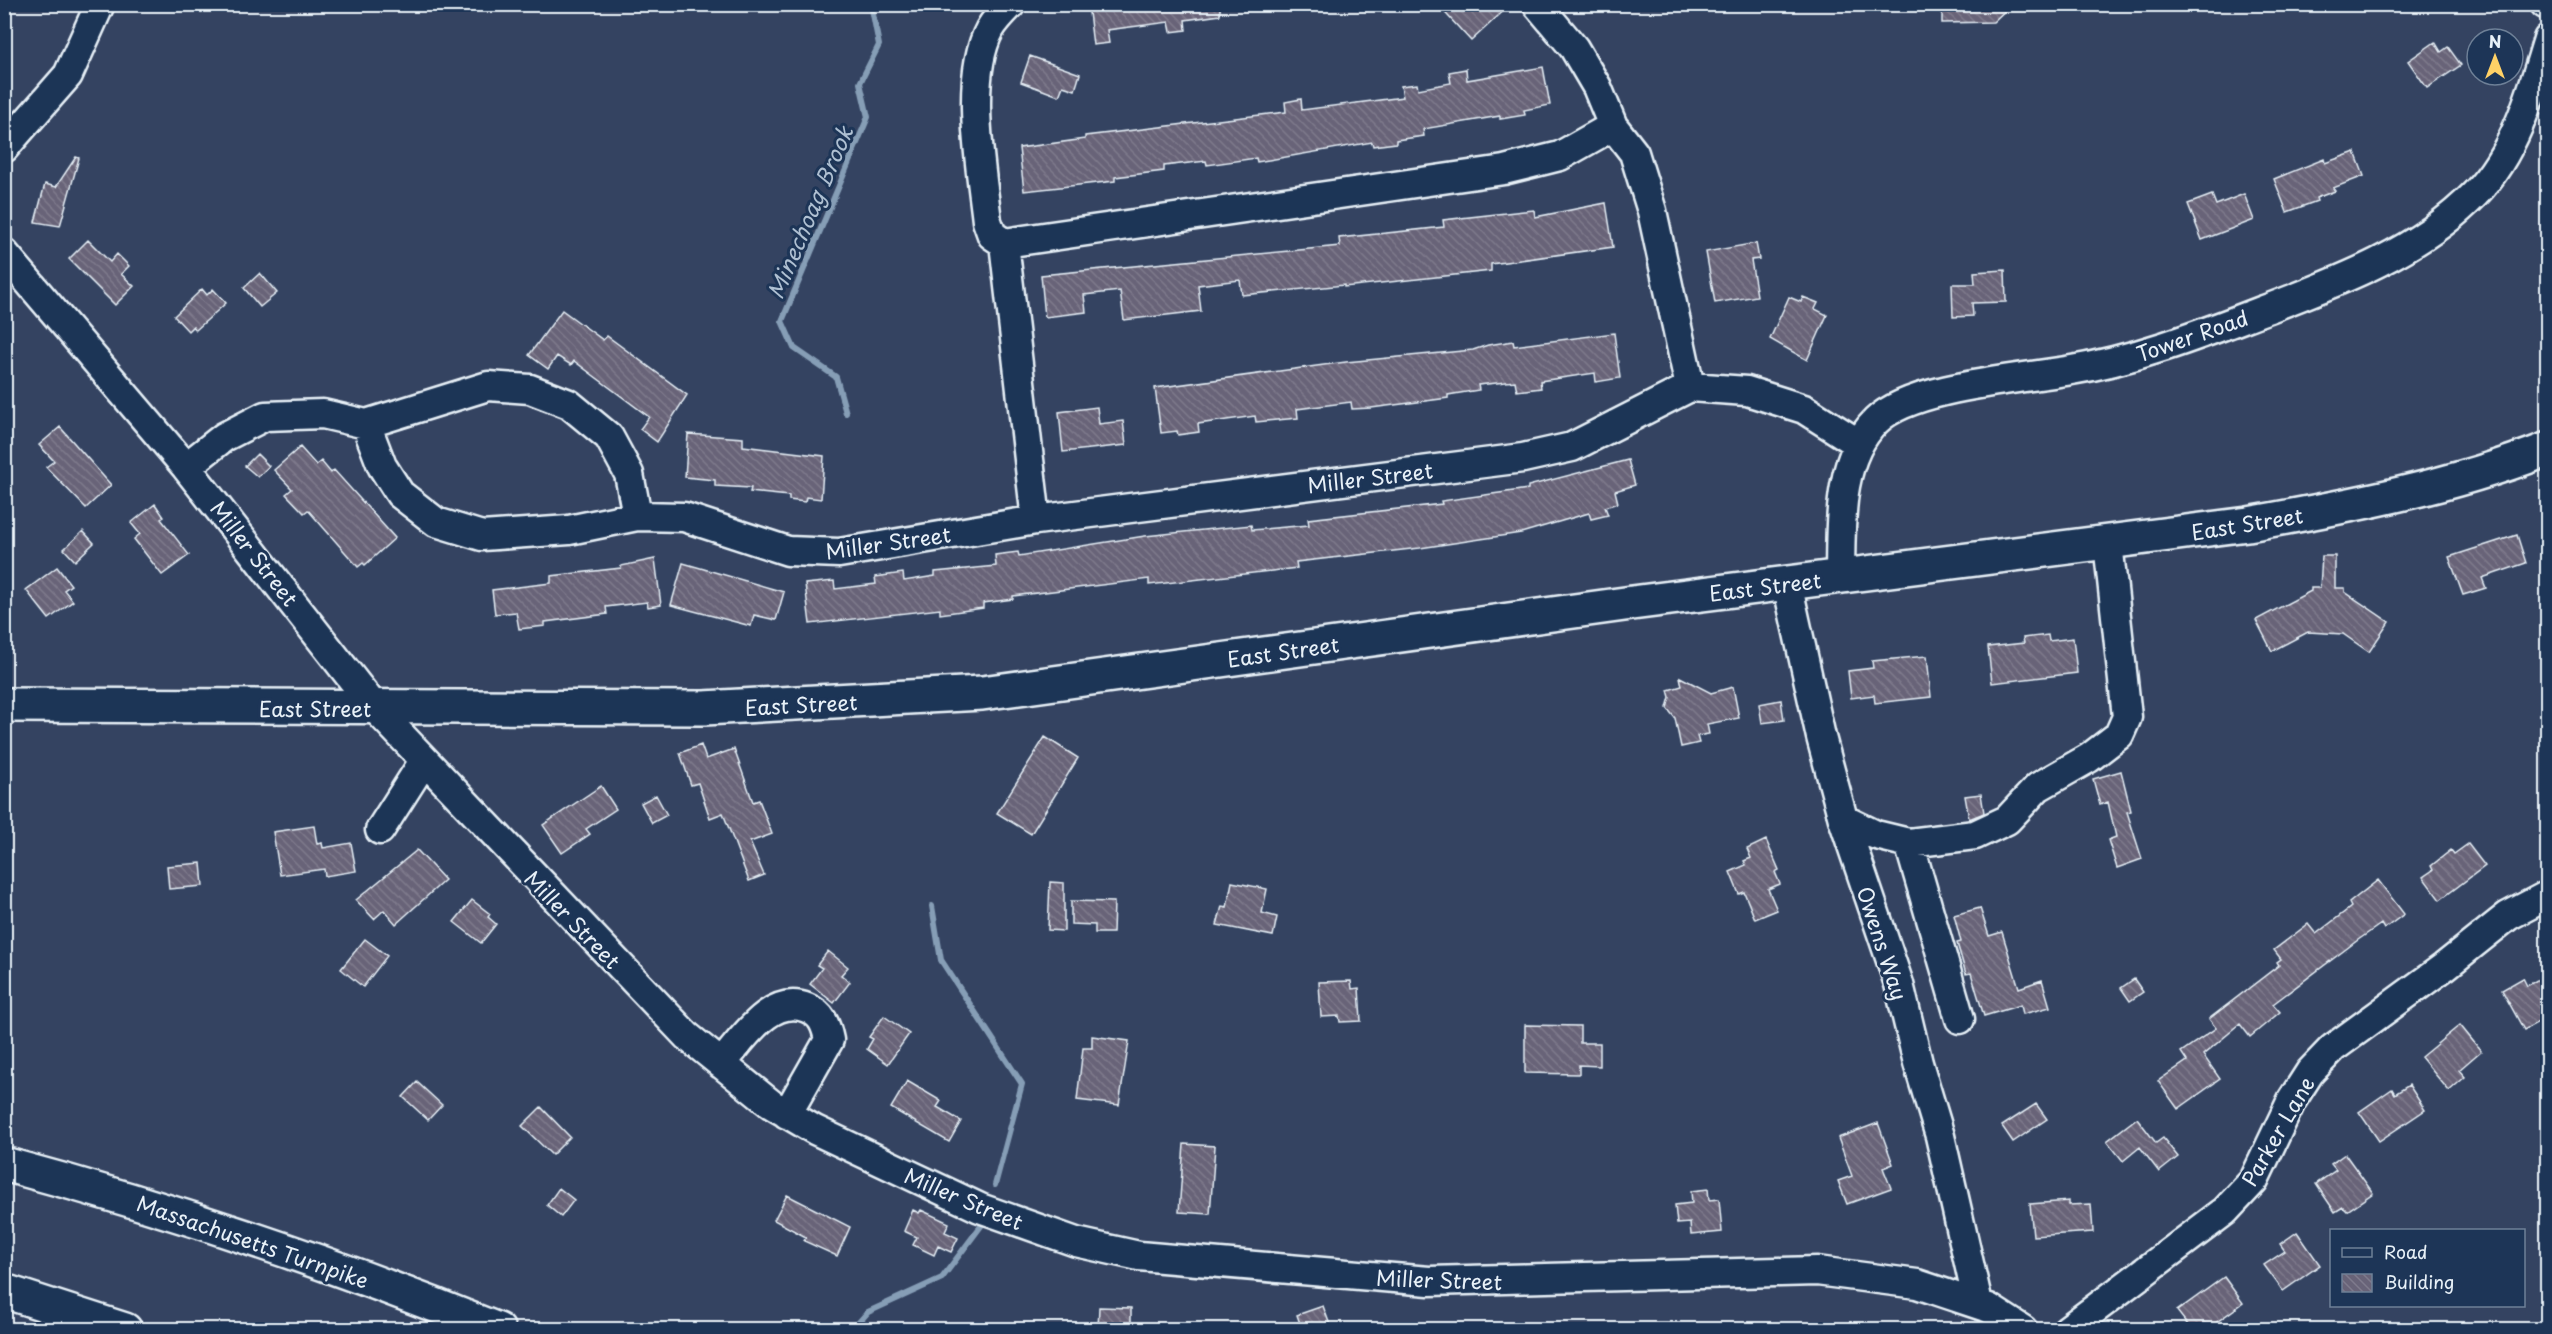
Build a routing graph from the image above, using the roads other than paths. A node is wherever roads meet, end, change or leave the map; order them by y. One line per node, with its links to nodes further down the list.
1 (100, 4): 8 (street)
2 (1011, 4): 9 (street)
3 (1537, 4): 7 (street)
4 (2547, 39): 6 (street, Tower Road)
5 (2547, 89): 6 (street)
6 (2520, 122): 13 (street, Tower Road)
7 (1613, 126): 9 (street); 11 (street)
8 (4, 148)
9 (1004, 243): 17 (street)
10 (4, 253): 15 (street, Miller Street)
11 (1690, 387): 13 (street); 17 (street, Miller Street)
12 (366, 424): 15 (street); 16 (street, Miller Street); 16 (street)
13 (1859, 444): 19 (street, Tower Road)
14 (2547, 449): 18 (main road, East Street)
15 (186, 467): 22 (street, Miller Street)
16 (637, 516): 17 (street, Miller Street)
17 (1036, 520)
18 (2108, 543): 19 (main road, East Street); 26 (street)
19 (1840, 576): 20 (main road, East Street)
20 (1787, 583): 22 (main road, East Street); 24 (street, Owens Way)
21 (4, 705): 22 (main road, East Street)
22 (375, 708): 23 (street, Miller Street)
23 (424, 761): 25 (street); 29 (street, Miller Street)
24 (1843, 819): 26 (street); 33 (street, Owens Way)
25 (380, 830)
26 (1909, 843): 28 (street)
27 (2547, 895): 37 (street, Parker Lane)
28 (1960, 1019)
29 (721, 1064): 30 (street, Miller Street); 30 (street)
30 (787, 1114): 33 (street, Miller Street)
31 (4, 1164): 35 (main road, Massachusetts Turnpike)
32 (4, 1291): 34 (main road)
33 (1978, 1303): 36 (street, Miller Street)
34 (125, 1329)
35 (498, 1329)
36 (2023, 1329)
37 (2067, 1329)

